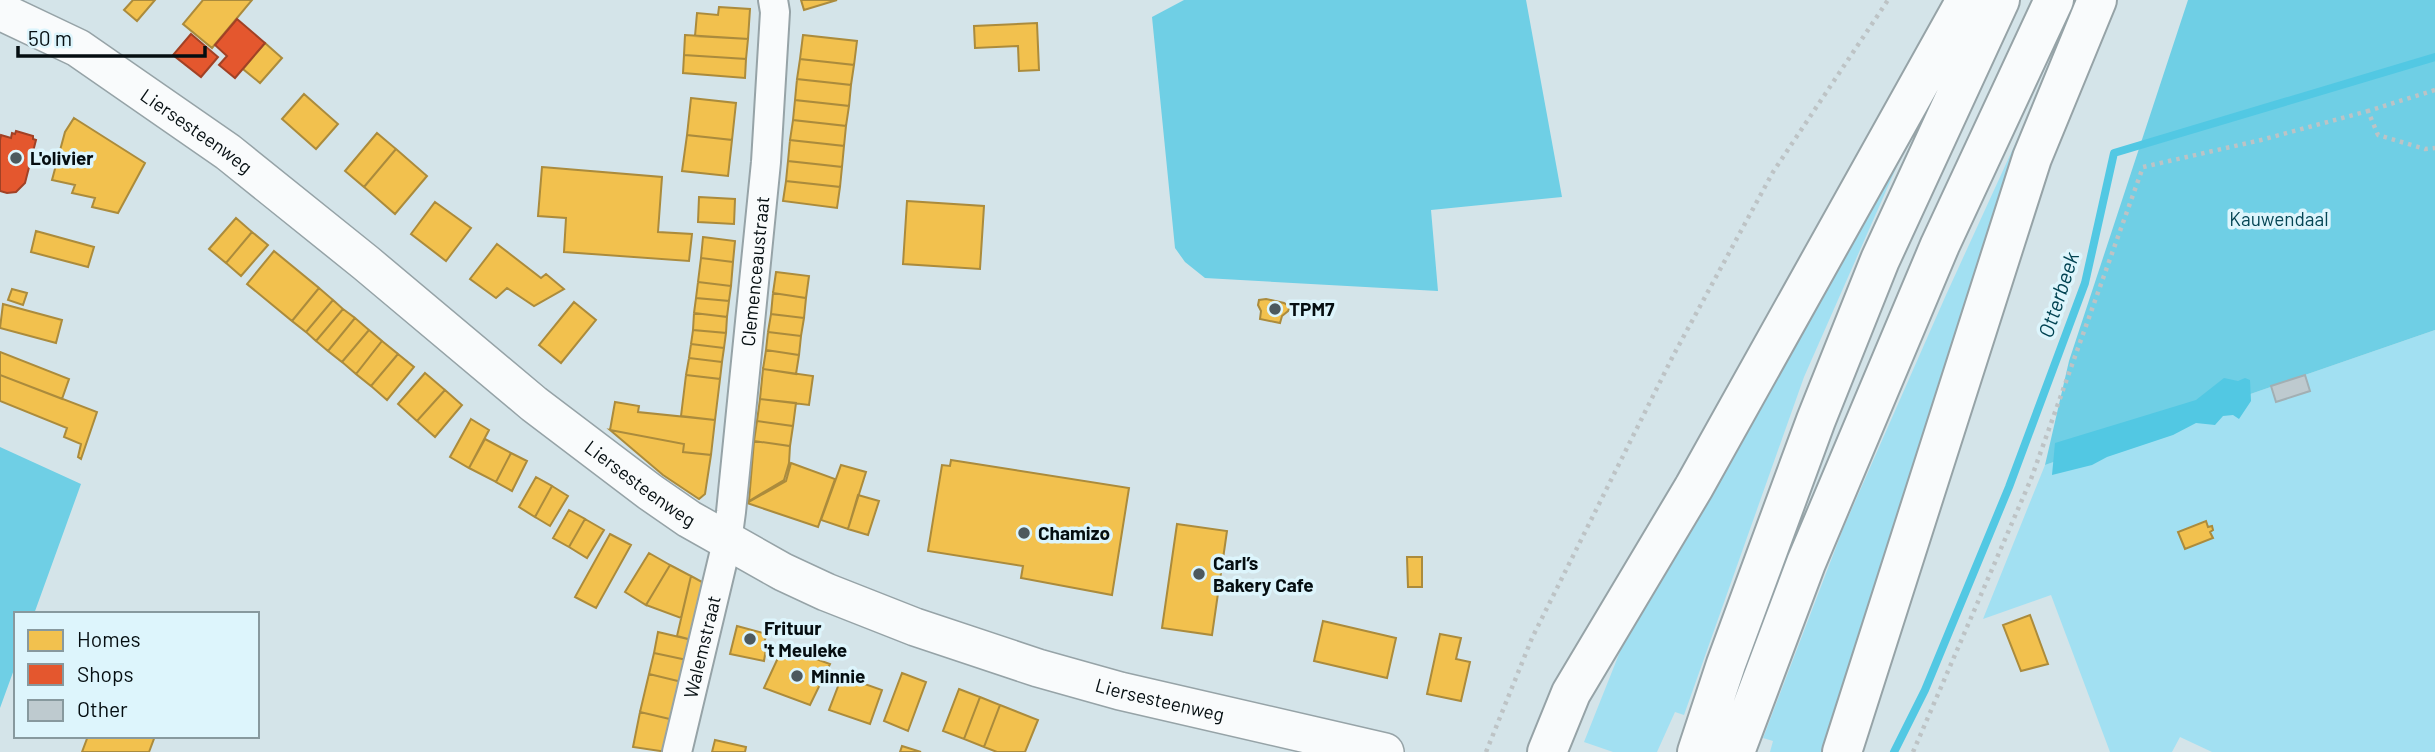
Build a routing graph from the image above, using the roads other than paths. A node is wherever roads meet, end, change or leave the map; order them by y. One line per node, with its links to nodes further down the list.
1 (773, 0): 7 (street, Clemenceaustraat)
2 (1966, 0): 10 (highway)
3 (2000, 0): 11 (highway)
4 (2054, 0): 12 (highway)
5 (2097, 0): 13 (highway)
6 (0, 11): 7 (main road, Liersesteenweg)
7 (727, 542): 8 (street, Walemstraat); 9 (main road, Liersesteenweg)
8 (677, 752)
9 (1385, 752)
10 (1547, 752)
11 (1697, 752)
12 (1735, 752)
13 (1842, 752)

